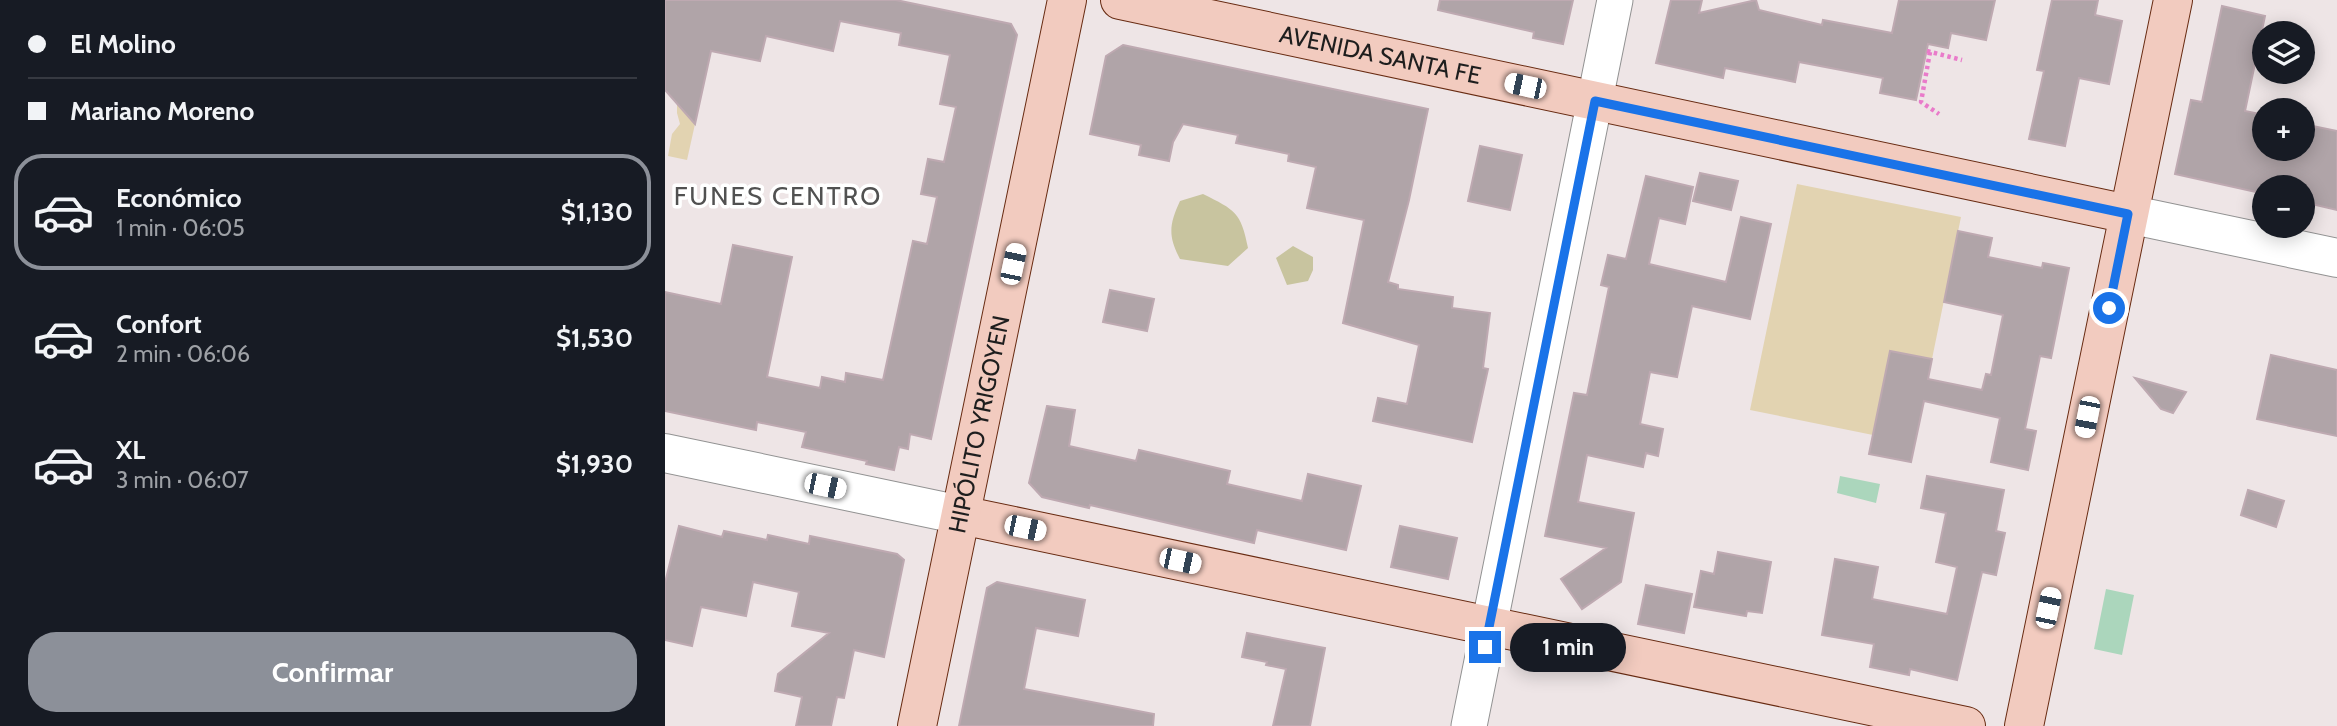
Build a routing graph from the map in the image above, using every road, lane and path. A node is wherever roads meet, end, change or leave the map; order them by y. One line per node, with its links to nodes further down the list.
1 (1067, 0): 11 (main road, HIPÓLITO YRIGOYEN)
2 (1120, 0): 6 (main road, AVENIDA SANTA FE)
3 (1615, 0): 6 (street)
4 (2173, 0): 8 (main road)
5 (1962, 60): 7 (path)
6 (1595, 101): 8 (main road, AVENIDA SANTA FE); 12 (street)
7 (1940, 114)
8 (2128, 214): 9 (street, AVENIDA SANTA FE); 16 (main road)
9 (2337, 258)
10 (665, 453): 11 (street)
11 (961, 515): 12 (main road); 13 (main road, HIPÓLITO YRIGOYEN)
12 (1489, 626): 14 (street); 15 (main road)
13 (917, 726)
14 (1469, 726)
15 (1966, 726)
16 (2024, 726)

